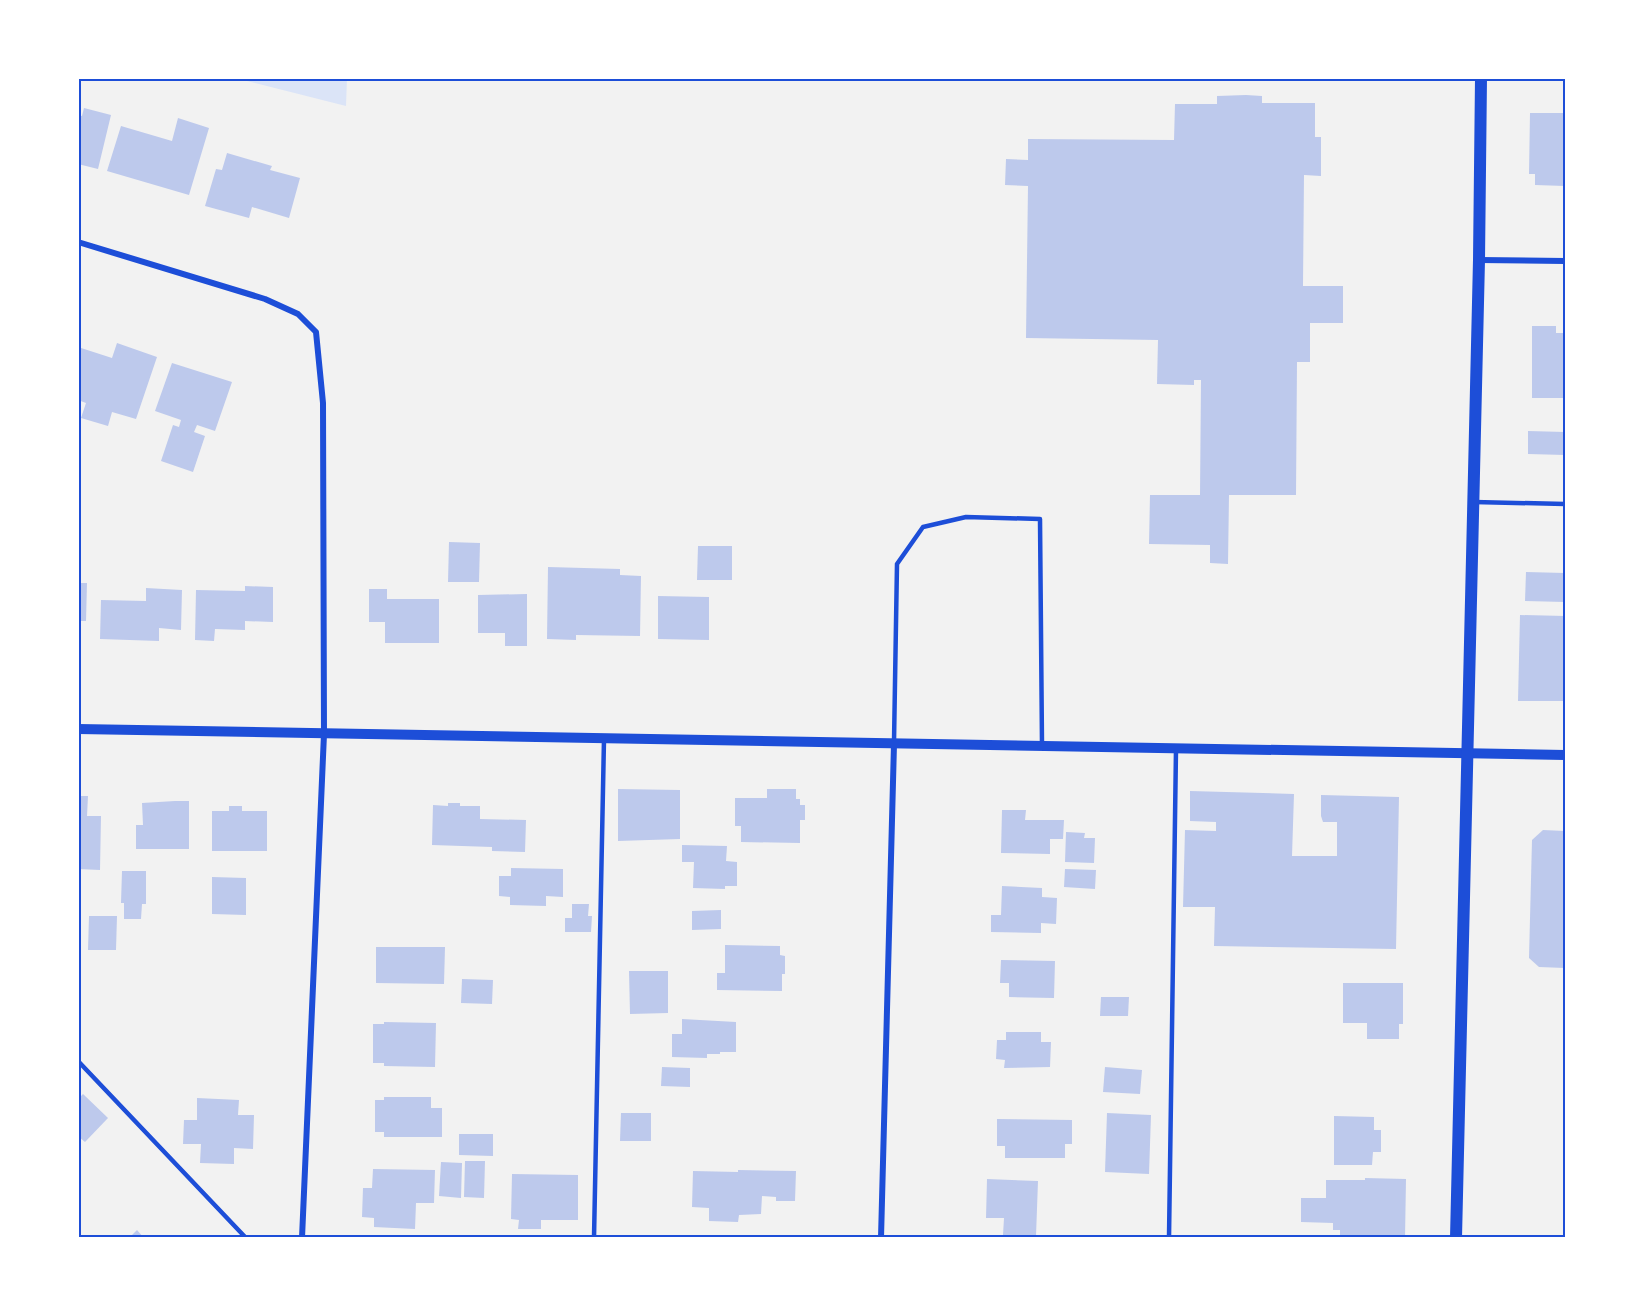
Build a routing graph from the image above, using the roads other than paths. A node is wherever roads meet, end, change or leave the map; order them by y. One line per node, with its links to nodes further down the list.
1 (1481, 78): 3 (main road)
2 (78, 242): 8 (street)
3 (1479, 260): 4 (street); 5 (main road)
4 (1565, 261)
5 (1474, 502): 6 (lane); 13 (main road)
6 (1565, 504)
7 (78, 729): 8 (street)
8 (324, 734): 9 (street); 17 (street)
9 (604, 739): 10 (street); 18 (lane)
10 (894, 744): 11 (street); 11 (lane); 19 (street)
11 (1042, 747): 12 (street)
12 (1176, 749): 13 (street); 20 (lane)
13 (1467, 754): 14 (street); 21 (main road)
14 (1565, 755)
15 (78, 1061): 16 (lane)
16 (246, 1238)
17 (302, 1238)
18 (594, 1238)
19 (881, 1238)
20 (1169, 1238)
21 (1456, 1238)

